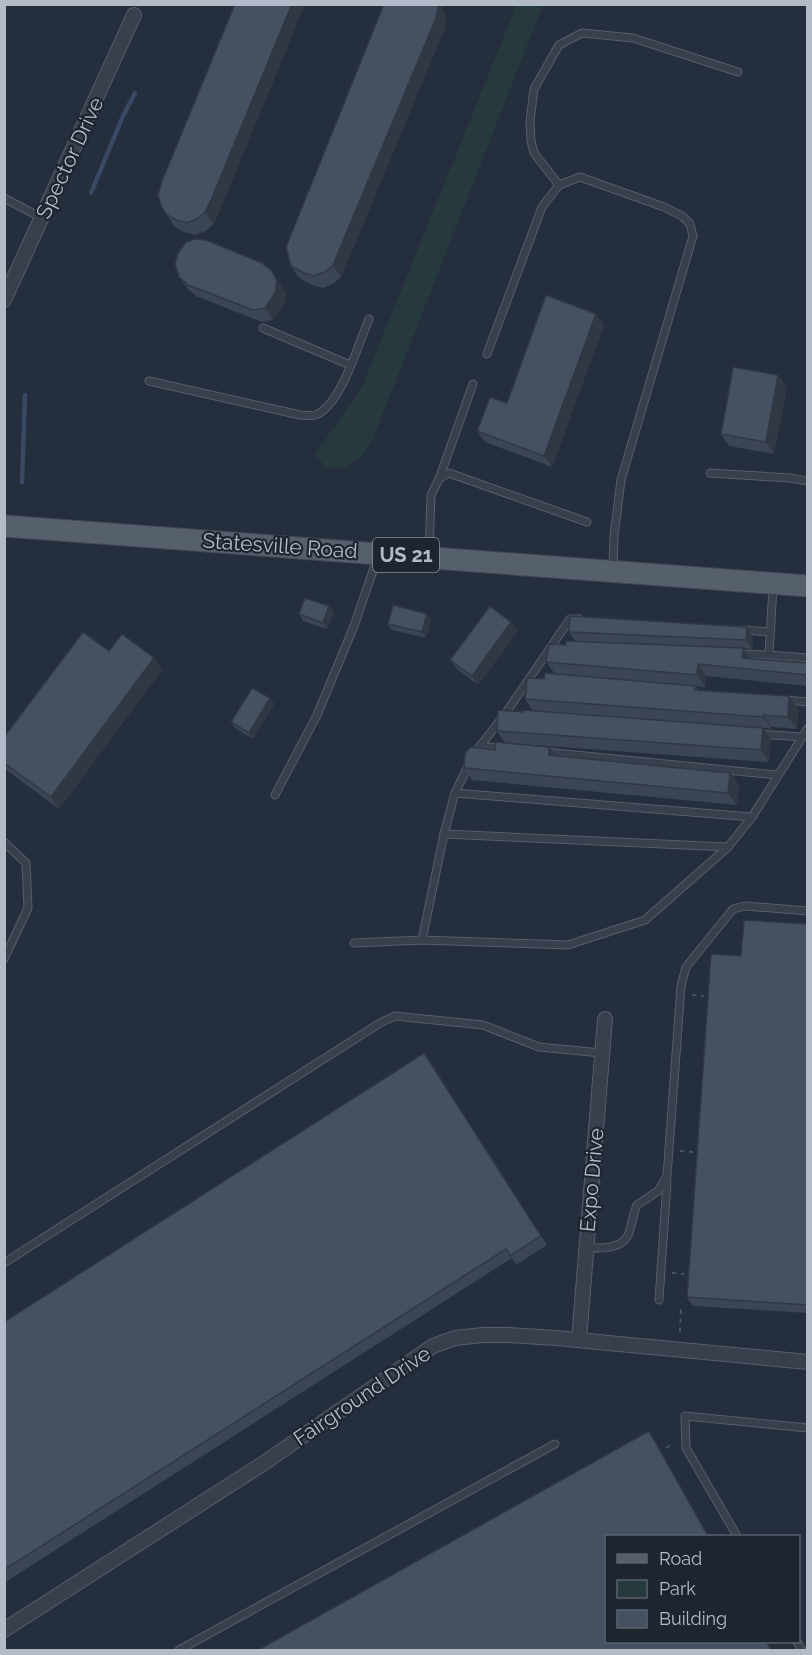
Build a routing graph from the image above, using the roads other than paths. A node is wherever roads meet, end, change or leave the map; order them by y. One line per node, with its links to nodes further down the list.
1 (137, 10): 5 (street, Spector Drive)
2 (738, 72): 3 (lane)
3 (559, 185): 9 (lane); 20 (lane)
4 (4, 198): 5 (lane)
5 (42, 218): 6 (street, Spector Drive)
6 (4, 300)
7 (369, 320): 10 (lane)
8 (263, 328): 10 (lane)
9 (487, 354)
10 (350, 365): 11 (lane)
11 (149, 381)
12 (473, 384): 14 (lane)
13 (710, 473): 15 (lane)
14 (439, 479): 16 (lane); 19 (lane)
15 (807, 482)
16 (587, 522)
17 (4, 526): 18 (main road, Statesville Road / US 21)
18 (379, 553): 19 (main road, Statesville Road / US 21); 45 (lane)
19 (429, 557): 20 (main road, Statesville Road / US 21)
20 (613, 573): 21 (main road, Statesville Road / US 21)
21 (773, 584): 22 (main road, Statesville Road / US 21); 25 (lane)
22 (807, 586)
23 (582, 619): 26 (lane)
24 (732, 629): 25 (lane)
25 (770, 632): 29 (lane)
26 (553, 646): 27 (lane); 31 (lane)
27 (564, 646)
28 (735, 654): 29 (lane)
29 (769, 656): 30 (lane)
30 (807, 658)
31 (530, 678): 32 (lane); 35 (lane)
32 (542, 678)
33 (773, 699): 34 (lane)
34 (807, 702)
35 (505, 714): 36 (lane); 40 (lane)
36 (517, 715)
37 (807, 728): 39 (lane)
38 (754, 733): 39 (lane)
39 (802, 737): 43 (lane)
40 (480, 746): 41 (lane); 44 (lane)
41 (515, 750)
42 (539, 752): 43 (lane)
43 (777, 775): 46 (lane)
44 (455, 793): 46 (lane); 47 (lane)
45 (275, 795)
46 (752, 817): 49 (lane)
47 (444, 834): 49 (lane); 51 (lane)
48 (4, 842): 53 (lane)
49 (728, 847): 51 (lane)
50 (807, 911): 56 (lane)
51 (422, 940): 52 (lane)
52 (354, 944)
53 (4, 959)
54 (605, 1019): 55 (street, Expo Drive)
55 (602, 1053): 57 (street, Expo Drive); 58 (lane)
56 (667, 1176): 57 (lane); 59 (lane)
57 (586, 1248): 60 (street, Expo Drive)
58 (4, 1263)
59 (659, 1300)
60 (579, 1340): 61 (street, Fairground Drive); 65 (street, Fairground Drive)
61 (807, 1362)
62 (807, 1428): 64 (lane)
63 (555, 1444): 66 (lane)
64 (736, 1535)
65 (4, 1630)
66 (179, 1650)

